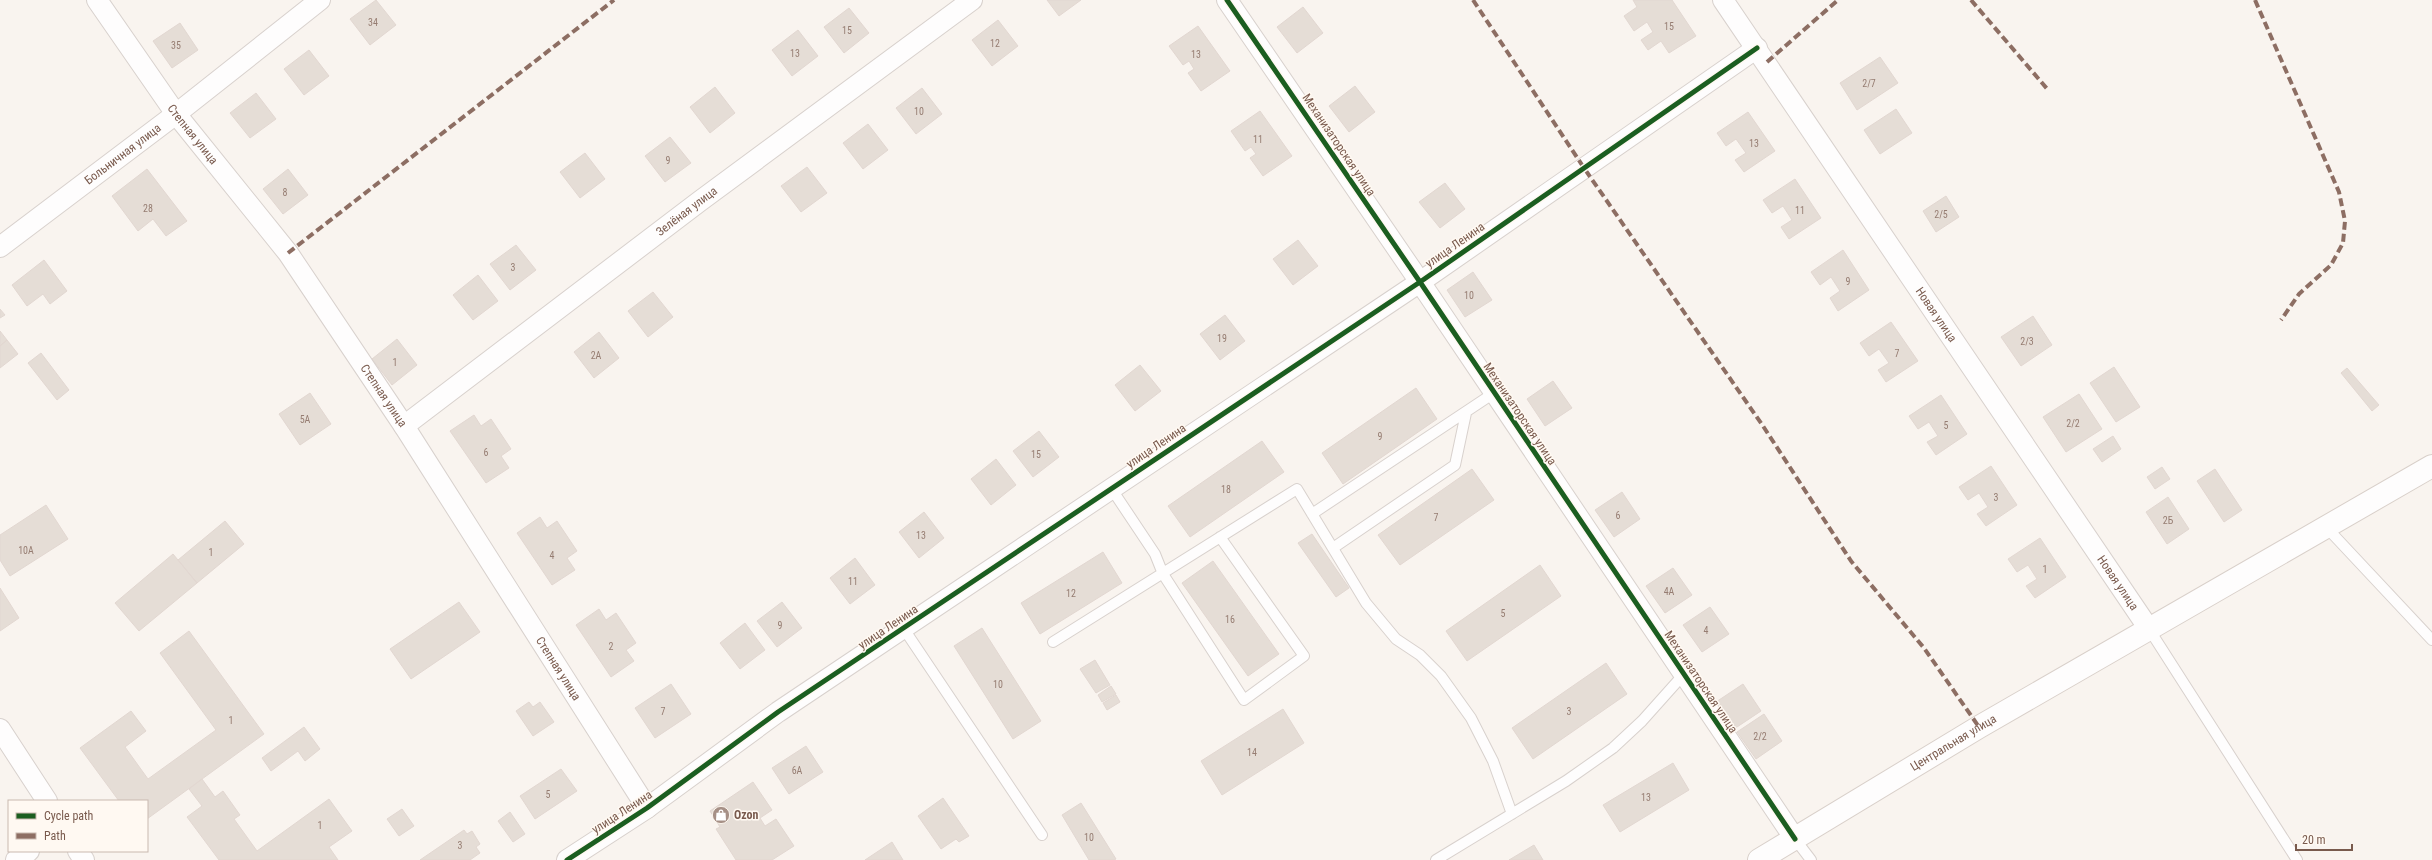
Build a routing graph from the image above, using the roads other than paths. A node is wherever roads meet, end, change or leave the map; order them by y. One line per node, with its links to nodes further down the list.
1 (97, 0): 7 (street, Степная улица)
2 (320, 0): 7 (street, Больничная улица)
3 (972, 0): 12 (street, Зелёная улица)
4 (1227, 0): 9 (street, Механизаторская улица)
5 (1724, 0): 6 (street, Новая улица)
6 (1757, 48): 9 (street, улица Ленина); 20 (street, Новая улица)
7 (176, 114): 8 (street, Больничная улица); 12 (street, Степная улица)
8 (0, 246)
9 (1420, 282): 10 (street, Механизаторская улица); 14 (street, улица Ленина)
10 (1494, 393): 11 (lane); 24 (street, Механизаторская улица)
11 (1466, 413): 15 (lane); 18 (lane)
12 (404, 426): 27 (street, Степная улица)
13 (2432, 466): 16 (street, Центральная улица)
14 (1111, 488): 19 (lane); 21 (street, улица Ленина)
15 (1312, 514): 17 (lane); 18 (lane)
16 (2327, 528): 20 (street, Центральная улица); 22 (lane)
17 (1220, 537): 19 (lane); 19 (lane)
18 (1333, 548): 28 (lane)
19 (1163, 574): 23 (lane)
20 (2149, 628): 30 (street, Центральная улица); 37 (lane)
21 (904, 629): 27 (street, улица Ленина); 29 (lane)
22 (2432, 640)
23 (1053, 642)
24 (1684, 674): 28 (lane); 30 (street, Механизаторская улица)
25 (0, 729): 26 (street)
26 (46, 800)
27 (647, 808): 33 (street, улица Ленина)
28 (1512, 814): 34 (lane)
29 (1042, 835)
30 (1795, 839): 35 (street, Центральная улица); 36 (lane)
31 (28, 852): 32 (street)
32 (16, 860)
33 (567, 860)
34 (1436, 860)
35 (1759, 860)
36 (1811, 860)
37 (2297, 860)

